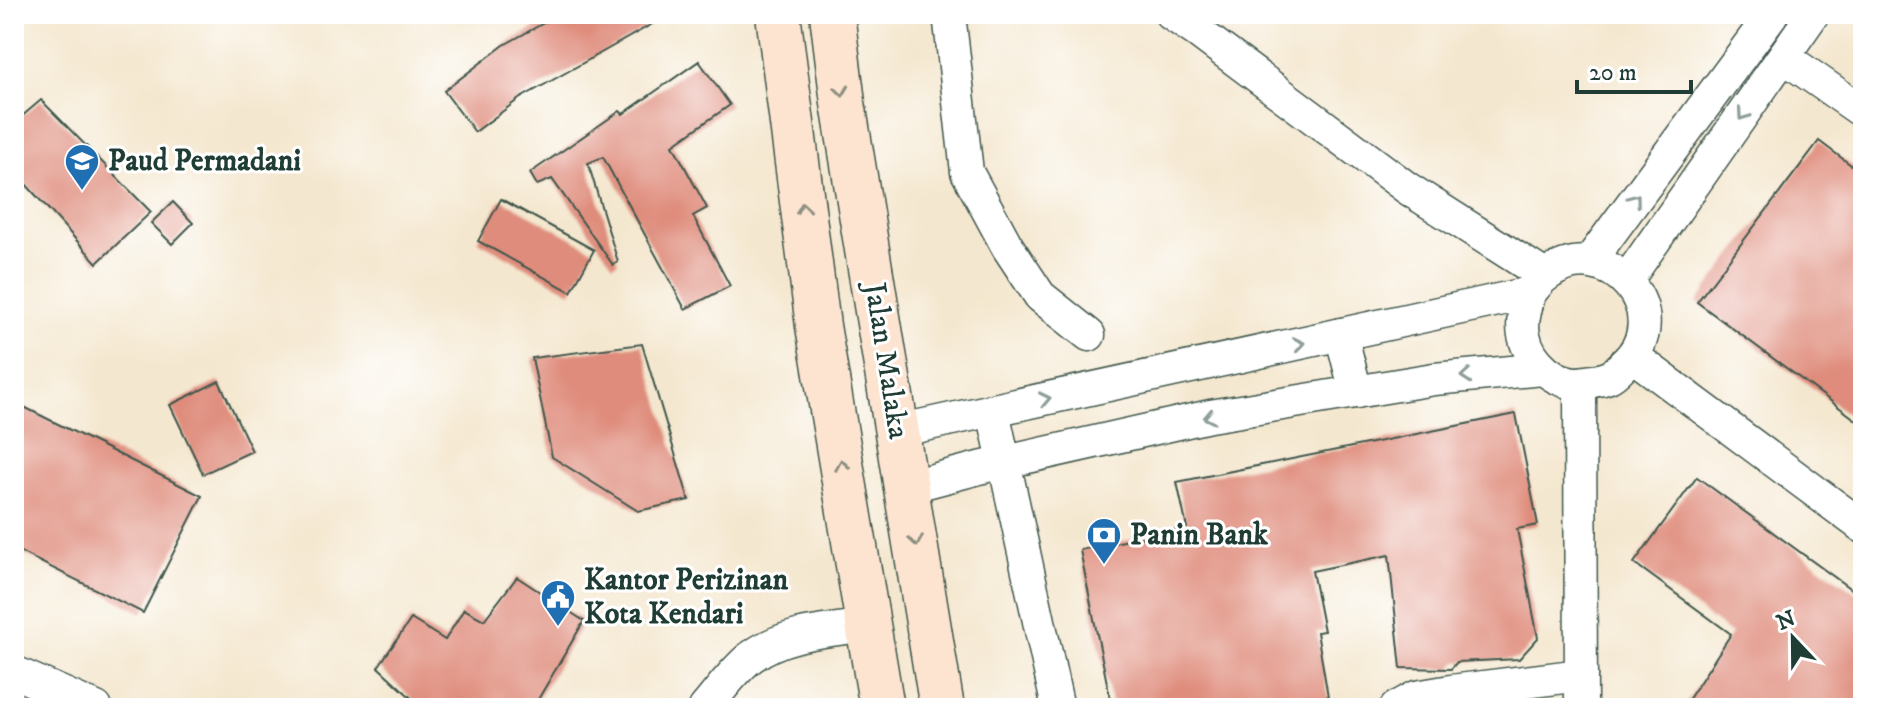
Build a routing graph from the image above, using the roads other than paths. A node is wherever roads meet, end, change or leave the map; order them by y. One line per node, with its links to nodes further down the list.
1 (778, 14): 23 (street, Jalan Malaka, one-way to 1)
2 (832, 14): 19 (street, Jalan Malaka, one-way to 19)
3 (949, 14): 13 (street)
4 (1171, 14): 11 (street)
5 (1772, 14): 9 (street, one-way to 5)
6 (1808, 21): 7 (street)
7 (1784, 57): 8 (street); 10 (street, one-way to 10)
8 (1863, 112)
9 (1589, 262): 10 (street); 11 (street)
10 (1627, 280): 14 (street)
11 (1538, 284): 12 (street); 15 (street)
12 (1341, 334): 17 (street); 18 (street, one-way to 12)
13 (1089, 335)
14 (1634, 357): 16 (street); 22 (street)
15 (1543, 369): 16 (street); 17 (street, one-way to 17)
16 (1580, 383): 25 (street)
17 (1356, 392): 20 (street, one-way to 20)
18 (967, 416): 19 (street); 20 (street)
19 (897, 431): 21 (street, Jalan Malaka)
20 (992, 465): 21 (street); 30 (street)
21 (923, 482): 29 (street, Jalan Malaka, one-way to 29)
22 (1863, 527)
23 (869, 625): 27 (street); 28 (street, Jalan Malaka)
24 (14, 672): 26 (street)
25 (1581, 675): 31 (street); 32 (street)
26 (96, 708)
27 (705, 708)
28 (882, 708)
29 (942, 708)
30 (1058, 708)
31 (1396, 708)
32 (1581, 708)

